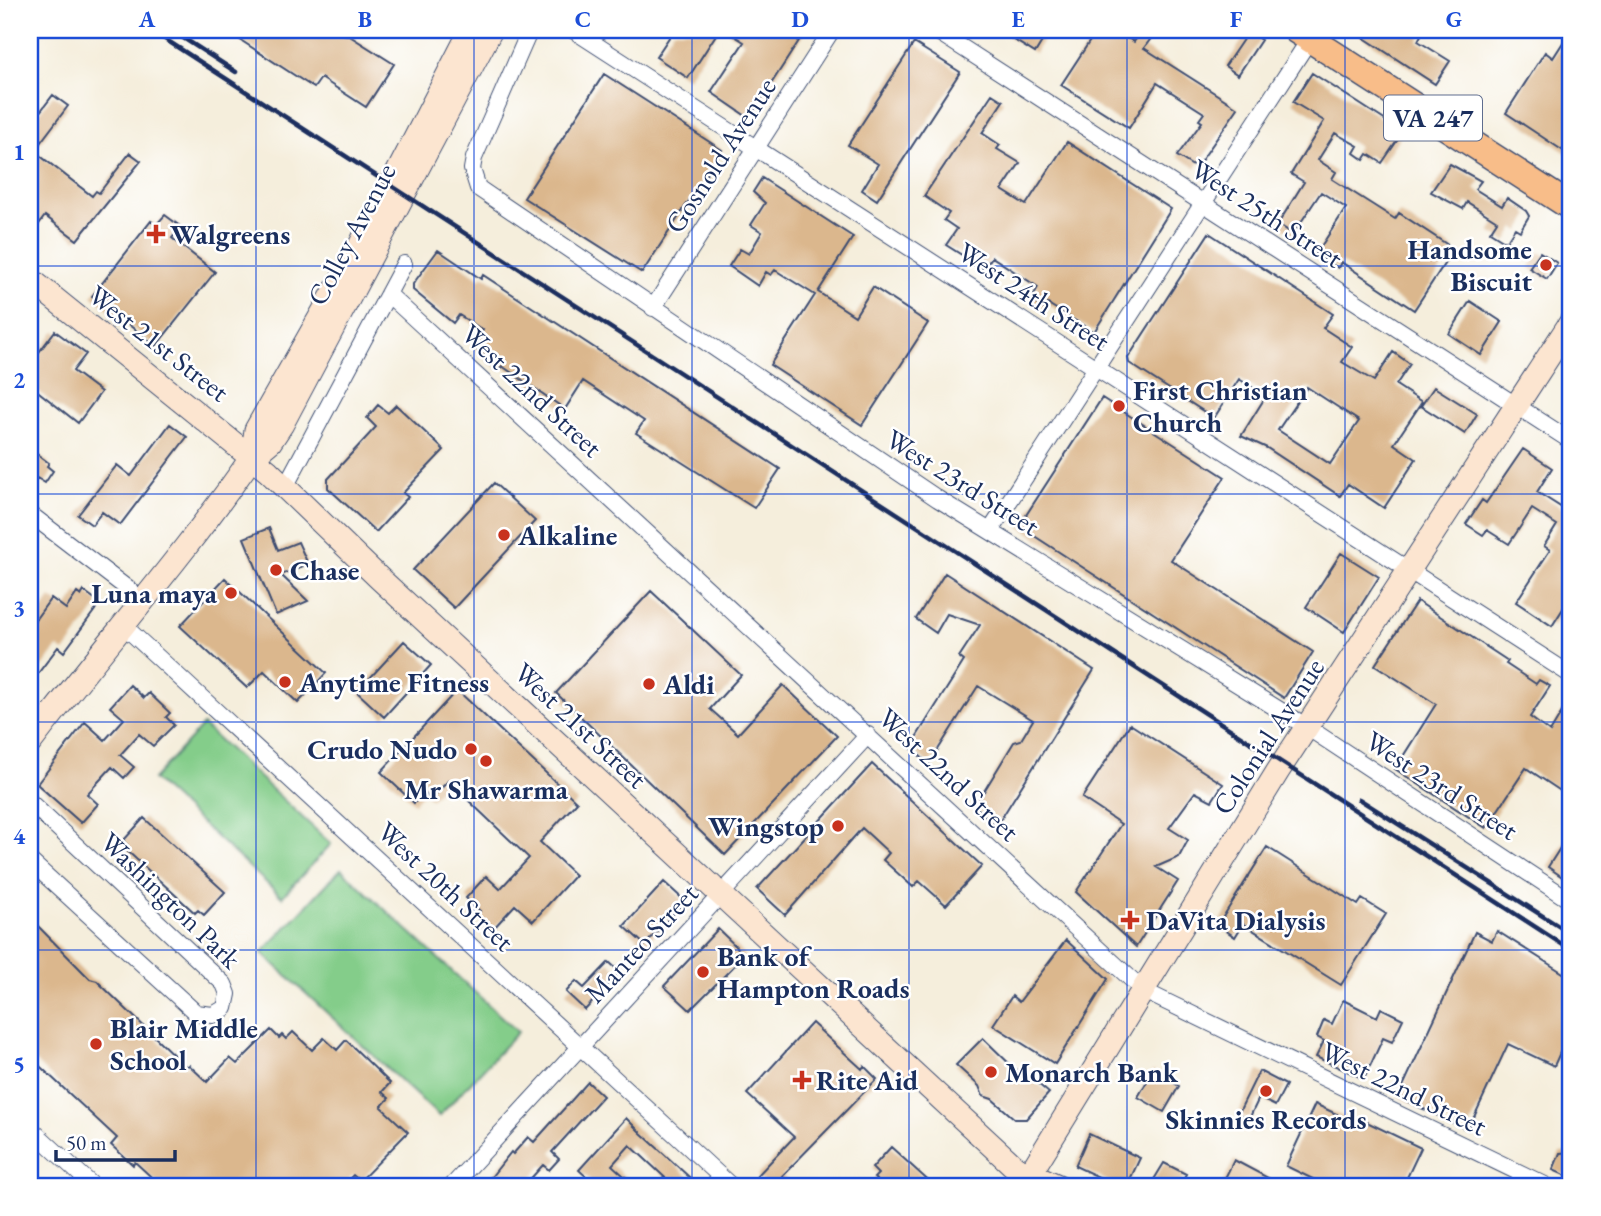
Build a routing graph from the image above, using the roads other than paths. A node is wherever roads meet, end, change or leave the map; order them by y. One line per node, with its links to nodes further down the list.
1 (471, 30): 19 (main road, Colley Avenue)
2 (491, 30): 19 (main road, Colley Avenue)
3 (530, 30): 14 (street, West 23rd Street)
4 (573, 30): 8 (street, West 24th Street)
5 (832, 30): 8 (street, Gosnold Avenue)
6 (935, 30): 9 (street, West 25th Street)
7 (1307, 33): 9 (street); 10 (main road, VA 247)
8 (755, 147): 14 (street, Gosnold Avenue); 16 (street, West 24th Street)
9 (1203, 203): 16 (street); 17 (street, West 25th Street)
10 (1571, 207)
11 (404, 264): 13 (street)
12 (30, 279): 19 (main road, West 21st Street)
13 (388, 294): 20 (street); 28 (street, West 22nd Street)
14 (653, 308): 22 (street, West 23rd Street)
15 (1571, 322): 17 (main road, Colonial Avenue)
16 (1097, 367): 22 (street); 23 (street, West 24th Street)
17 (1517, 406): 18 (street, West 25th Street); 23 (main road, Colonial Avenue)
18 (1571, 441)
19 (252, 457): 20 (main road, West 21st Street); 24 (main road, Colley Avenue)
20 (285, 487): 32 (main road, West 21st Street)
21 (30, 514): 24 (street)
22 (990, 531): 27 (street, West 23rd Street)
23 (1410, 571): 26 (street, West 24th Street); 27 (main road, Colonial Avenue)
24 (145, 602): 25 (main road, Colley Avenue)
25 (124, 626): 29 (main road, Colley Avenue); 35 (street, West 20th Street)
26 (1571, 675)
27 (1307, 727): 33 (street, West 23rd Street); 34 (main road, Colonial Avenue)
28 (868, 735): 32 (street, Manteo Street); 34 (street, West 22nd Street)
29 (30, 742)
30 (30, 802): 31 (street, Washington Park)
31 (30, 861)
32 (721, 895): 35 (street, Manteo Street); 37 (main road, West 21st Street)
33 (1571, 901)
34 (1143, 991): 37 (main road, Colonial Avenue); 38 (street, West 22nd Street)
35 (581, 1046): 40 (street, Manteo Street); 41 (street, West 20th Street)
36 (30, 1128): 39 (street)
37 (1026, 1180): 42 (main road, West 21st Street)
38 (1525, 1182): 43 (street, West 22nd Street)
39 (93, 1186)
40 (452, 1186)
41 (731, 1186)
42 (1058, 1186)
43 (1547, 1186)

